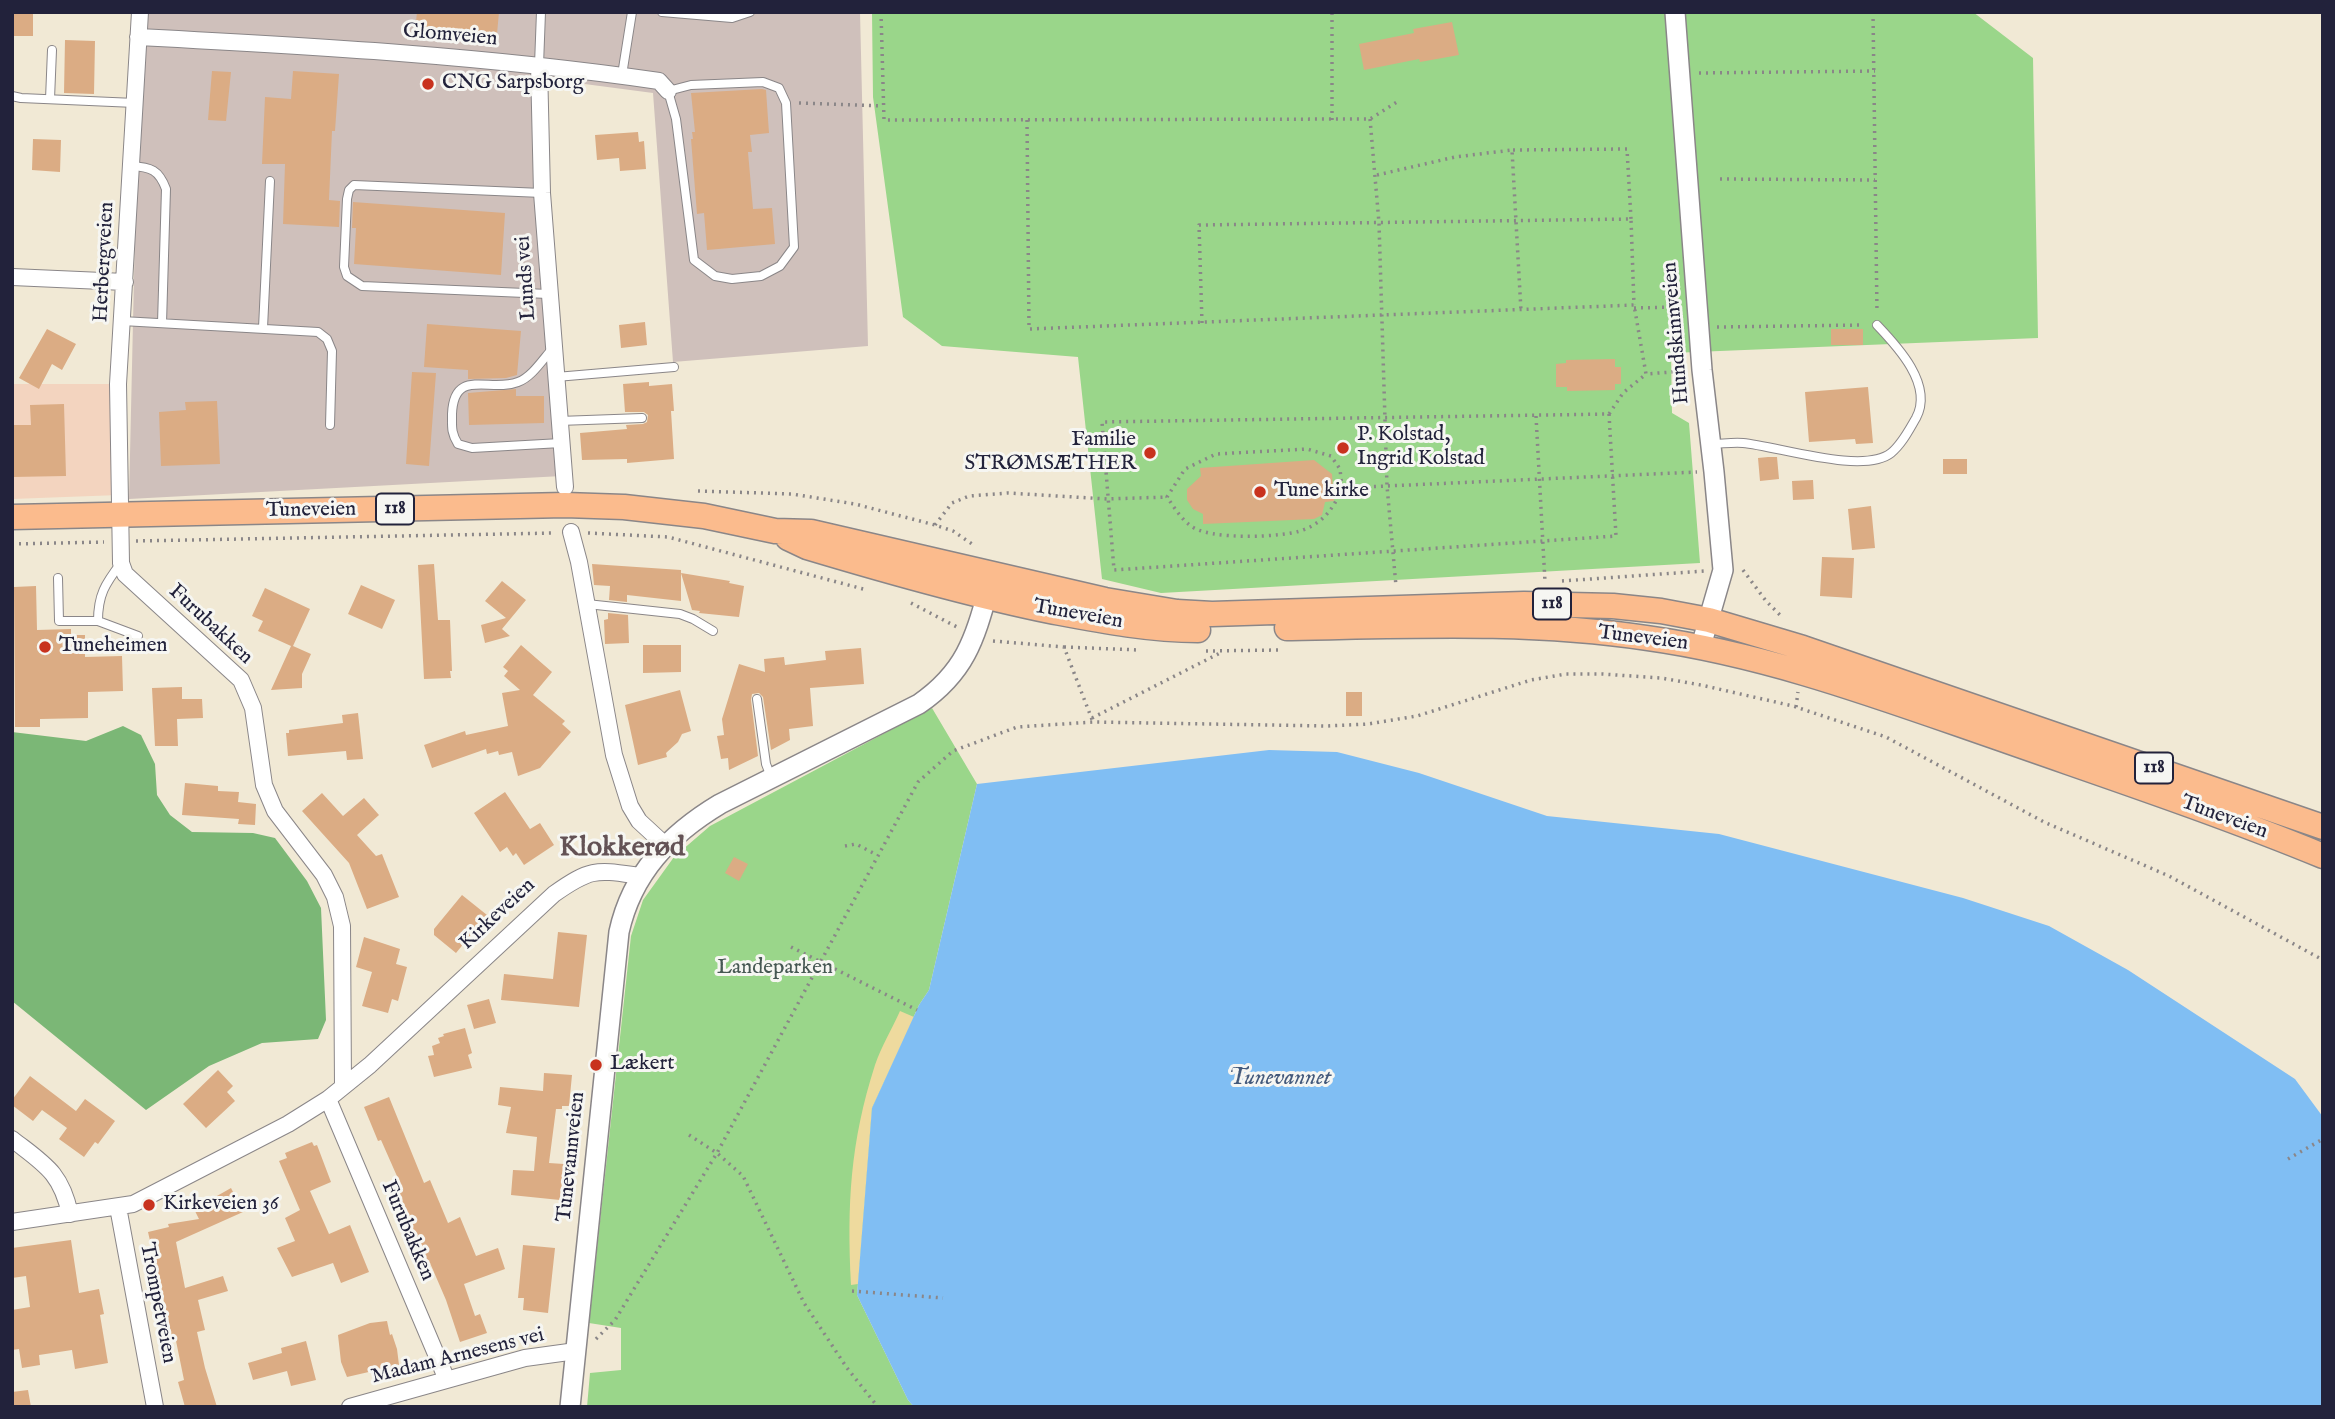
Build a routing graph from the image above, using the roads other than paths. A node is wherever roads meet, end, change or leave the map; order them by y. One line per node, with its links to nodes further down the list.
1 (140, 12): 7 (street, Herbergveien)
2 (541, 12): 9 (lane)
3 (632, 12): 10 (lane)
4 (662, 12): 5 (lane)
5 (750, 12)
6 (1675, 12): 32 (street, Hundskinnveien)
7 (138, 37): 9 (street, Glomveien); 14 (street, Herbergveien)
8 (52, 50): 13 (lane)
9 (539, 65): 10 (street, Glomveien); 17 (street, Lunds vei)
10 (622, 75): 11 (street, Glomveien)
11 (668, 91): 11 (lane)
12 (12, 96): 13 (lane)
13 (50, 99): 14 (lane)
14 (135, 103): 15 (street, Herbergveien)
15 (131, 166): 19 (street, Herbergveien); 22 (lane)
16 (270, 181): 24 (lane)
17 (542, 193): 20 (street, Lunds vei); 20 (lane)
18 (12, 277): 19 (street)
19 (125, 282): 21 (street, Herbergveien)
20 (548, 294): 25 (street, Lunds vei)
21 (122, 321): 22 (lane); 34 (street, Herbergveien)
22 (162, 323): 24 (lane)
23 (1877, 325): 32 (lane)
24 (263, 328): 30 (lane)
25 (553, 348): 27 (street, Lunds vei); 31 (lane)
26 (674, 367): 27 (lane)
27 (555, 377): 29 (street, Lunds vei)
28 (642, 418): 29 (lane)
29 (559, 421): 31 (street, Lunds vei)
30 (330, 425)
31 (561, 443): 33 (street, Lunds vei)
32 (1711, 444): 43 (street, Hundskinnveien)
33 (565, 487)
34 (119, 515): 35 (main road, Tuneveien / 118); 36 (main road, Tuneveien / 118); 38 (street)
35 (12, 517)
36 (775, 531): 39 (main road, Tuneveien / 118); 41 (main road, Tuneveien / 118)
37 (571, 532): 42 (street)
38 (121, 563): 44 (lane); 54 (street, Furubakken)
39 (993, 572): 41 (street); 43 (main road, Tuneveien / 118)
40 (58, 578): 44 (lane)
41 (986, 598): 47 (main road, Tuneveien / 118); 49 (street)
42 (587, 604): 45 (lane); 51 (street)
43 (1709, 620): 47 (street, Hundskinnveien); 50 (main road, Tuneveien / 118)
44 (98, 621): 46 (lane)
45 (713, 631)
46 (138, 636)
47 (1701, 646): 52 (main road, Tuneveien / 118)
48 (757, 699): 49 (lane)
49 (771, 778): 51 (street)
50 (2323, 827)
51 (665, 845): 53 (street)
52 (2323, 856)
53 (641, 876): 54 (street, Kirkeveien); 60 (street, Tunevannveien)
54 (343, 1087): 55 (street, Kirkeveien)
55 (328, 1099): 57 (street, Kirkeveien); 61 (street, Furubakken)
56 (12, 1139): 58 (street)
57 (118, 1208): 58 (street, Kirkeveien); 62 (street, Trompetveien)
58 (70, 1214): 59 (street, Kirkeveien)
59 (12, 1222)
60 (576, 1351): 61 (street, Madam Arnesens vei); 64 (street, Tunevannveien)
61 (447, 1380): 63 (street, Madam Arnesens vei)
62 (155, 1407)
63 (350, 1407)
64 (570, 1407)

